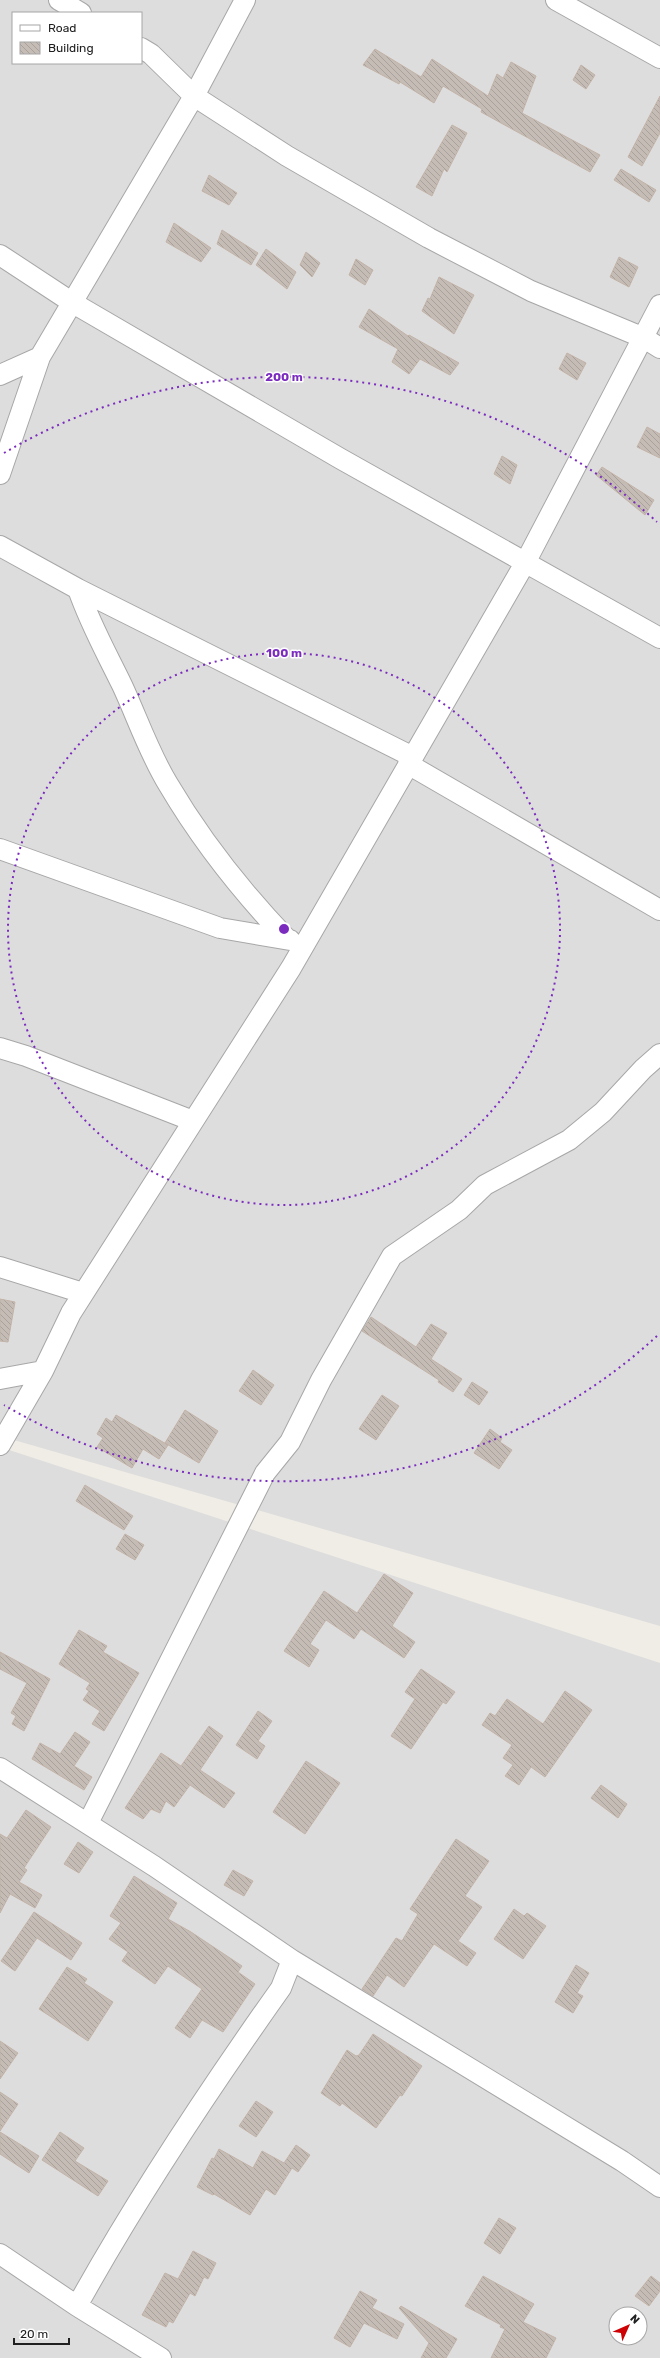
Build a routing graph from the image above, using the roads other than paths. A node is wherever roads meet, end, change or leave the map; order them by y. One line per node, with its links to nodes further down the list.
1 (59, 0): 4 (street)
2 (245, 0): 7 (street)
3 (556, 0): 6 (street)
4 (79, 12)
5 (142, 49): 7 (street)
6 (660, 58)
7 (194, 96): 9 (street); 11 (street)
8 (0, 255): 9 (street)
9 (73, 303): 12 (street); 16 (street)
10 (660, 305): 11 (street)
11 (652, 343): 16 (street)
12 (40, 357): 13 (street); 14 (street)
13 (0, 375)
14 (0, 474)
15 (0, 546): 17 (street)
16 (525, 563): 18 (street); 19 (street)
17 (78, 589): 19 (street); 22 (street)
18 (660, 638)
19 (411, 760): 21 (street); 22 (street)
20 (0, 849): 22 (street)
21 (660, 910)
22 (296, 941): 25 (street)
23 (0, 1048): 25 (street)
24 (660, 1054): 32 (street)
25 (193, 1121): 27 (street)
26 (0, 1267): 27 (street)
27 (83, 1292): 28 (street)
28 (43, 1371): 29 (street); 30 (street)
29 (0, 1380)
30 (0, 1445)
31 (0, 1768): 32 (street)
32 (88, 1823): 33 (street)
33 (292, 1960): 34 (street); 36 (street)
34 (660, 2187)
35 (0, 2254): 36 (street)
36 (77, 2306): 37 (street)
37 (161, 2358)

